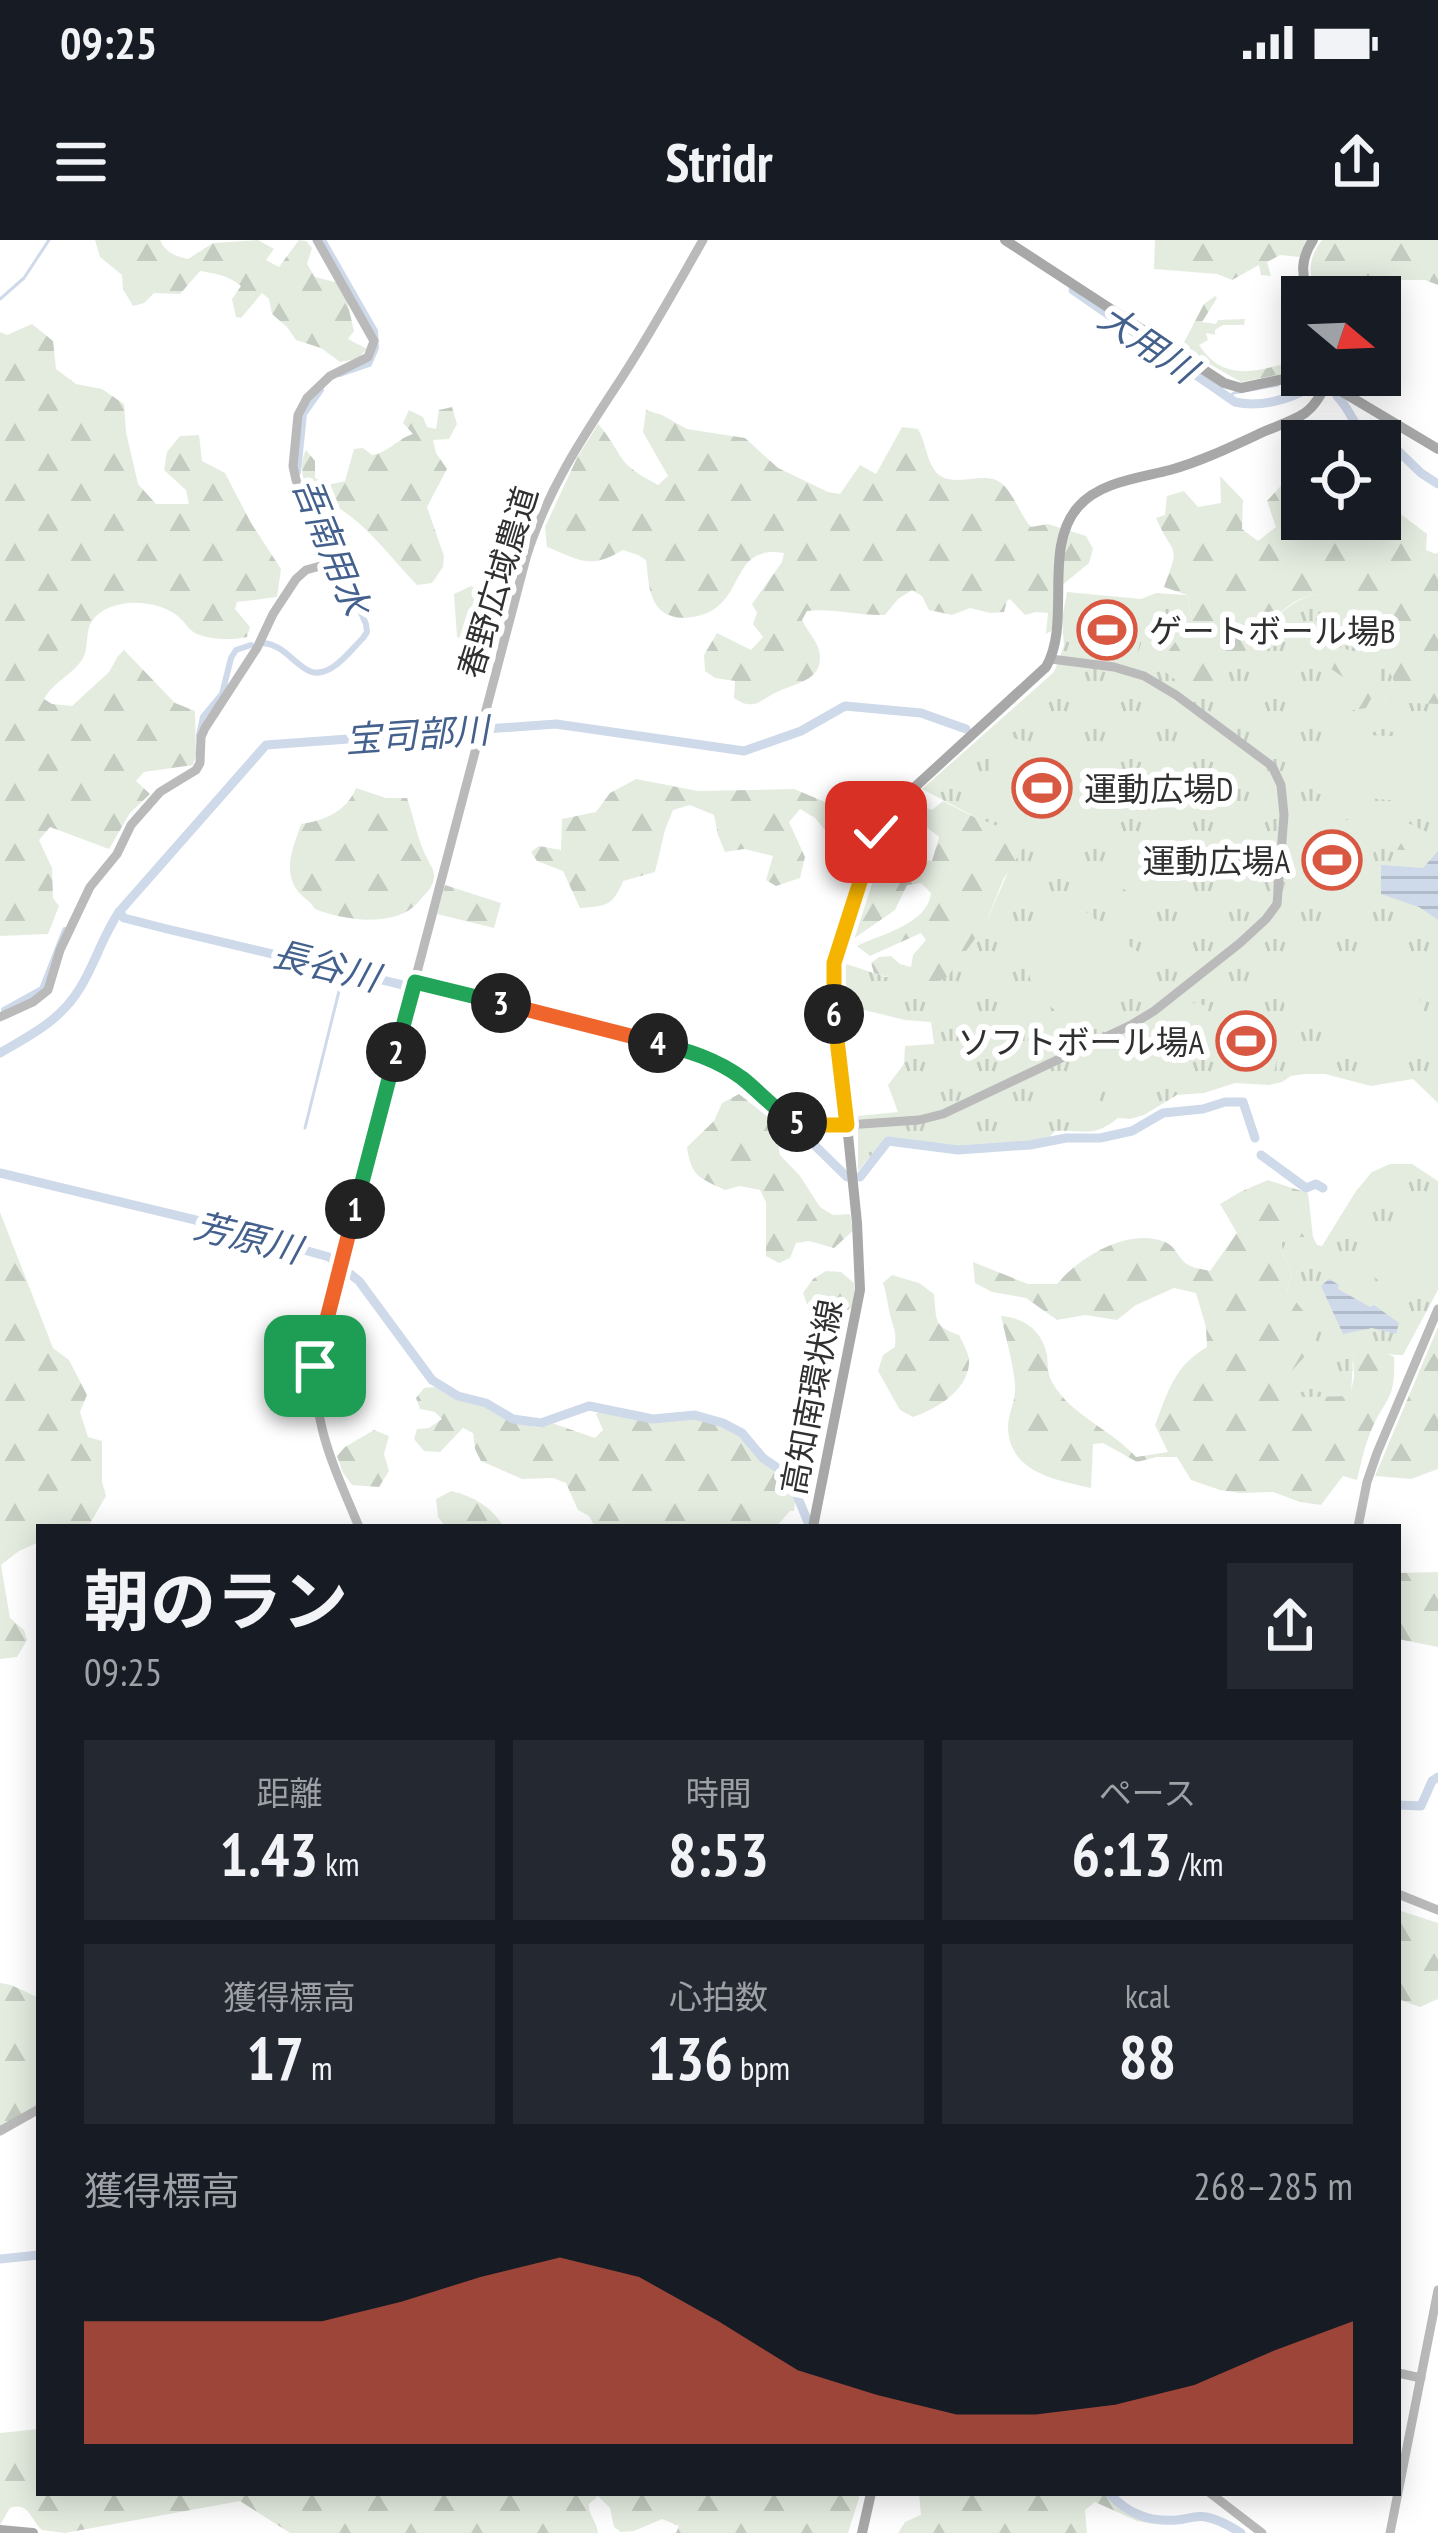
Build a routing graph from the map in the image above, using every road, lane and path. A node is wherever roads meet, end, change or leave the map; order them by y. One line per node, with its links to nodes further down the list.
1 (317, 240): 12 (street)
2 (703, 240): 11 (street, 春野広域農道)
3 (1005, 240): 6 (main road)
4 (1313, 240): 5 (main road)
5 (1303, 276)
6 (1281, 379)
7 (1319, 396): 10 (main road)
8 (1357, 396): 9 (main road)
9 (1438, 449)
10 (1051, 659): 13 (main road, 高知南環状線); 13 (street)
11 (413, 988): 13 (street); 15 (street, 春野広域農道)
12 (0, 1017)
13 (847, 1125): 16 (main road, 高知南環状線)
14 (1438, 1309): 17 (street)
15 (358, 1524)
16 (814, 1524)
17 (1359, 1524)
18 (1401, 1895): 19 (street)
19 (1438, 1910)
20 (36, 2111): 21 (street)
21 (0, 2131)
22 (1438, 2290): 24 (street)
23 (1401, 2374): 24 (street)
24 (1421, 2378): 25 (street)
25 (1401, 2478)
26 (870, 2496): 31 (main road)
27 (1214, 2496): 32 (street)
28 (1397, 2496): 33 (street)
29 (0, 2530): 30 (main road)
30 (33, 2533)
31 (862, 2533)
32 (1262, 2533)
33 (1390, 2533)

